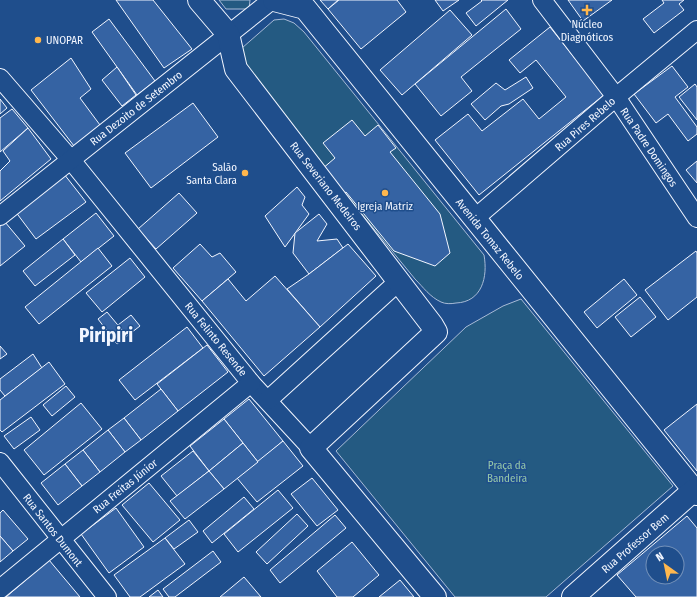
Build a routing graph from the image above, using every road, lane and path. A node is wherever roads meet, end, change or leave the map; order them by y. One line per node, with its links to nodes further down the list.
1 (199, 0): 5 (main road)
2 (273, 0): 5 (street, Rua Dezoito de Setembro); 11 (main road, Avenida Tomaz Rebelo)
3 (542, 0): 7 (street, Rua Padre Domingos)
4 (697, 30): 7 (street, Rua Pires Rebelo)
5 (228, 34): 8 (street, Rua Dezoito de Setembro); 12 (main road, Rua Severiano Medeiros)
6 (0, 78): 8 (street, Rua Felinto Resende)
7 (616, 97): 10 (street, Rua Padre Domingos); 11 (street, Rua Pires Rebelo)
8 (71, 160): 9 (street, Rua Dezoito de Setembro); 13 (street, Rua Felinto Resende)
9 (0, 216)
10 (697, 218)
11 (474, 219): 17 (main road, Avenida Tomaz Rebelo)
12 (399, 282): 14 (street); 15 (main road, Rua Severiano Medeiros)
13 (251, 383): 14 (street, Rua Felinto Resende); 18 (street, Rua Freitas Júnior)
14 (268, 400): 15 (street, Rua Felinto Resende)
15 (311, 448): 21 (main road, Rua Felinto Resende)
16 (0, 462): 18 (street, Rua Santos Dumont)
17 (696, 491): 22 (main road, Rua Professor Bem)
18 (60, 539): 19 (street, Rua Freitas Júnior); 20 (street, Rua Santos Dumont)
19 (0, 589)
20 (107, 597)
21 (435, 597)
22 (572, 597)

